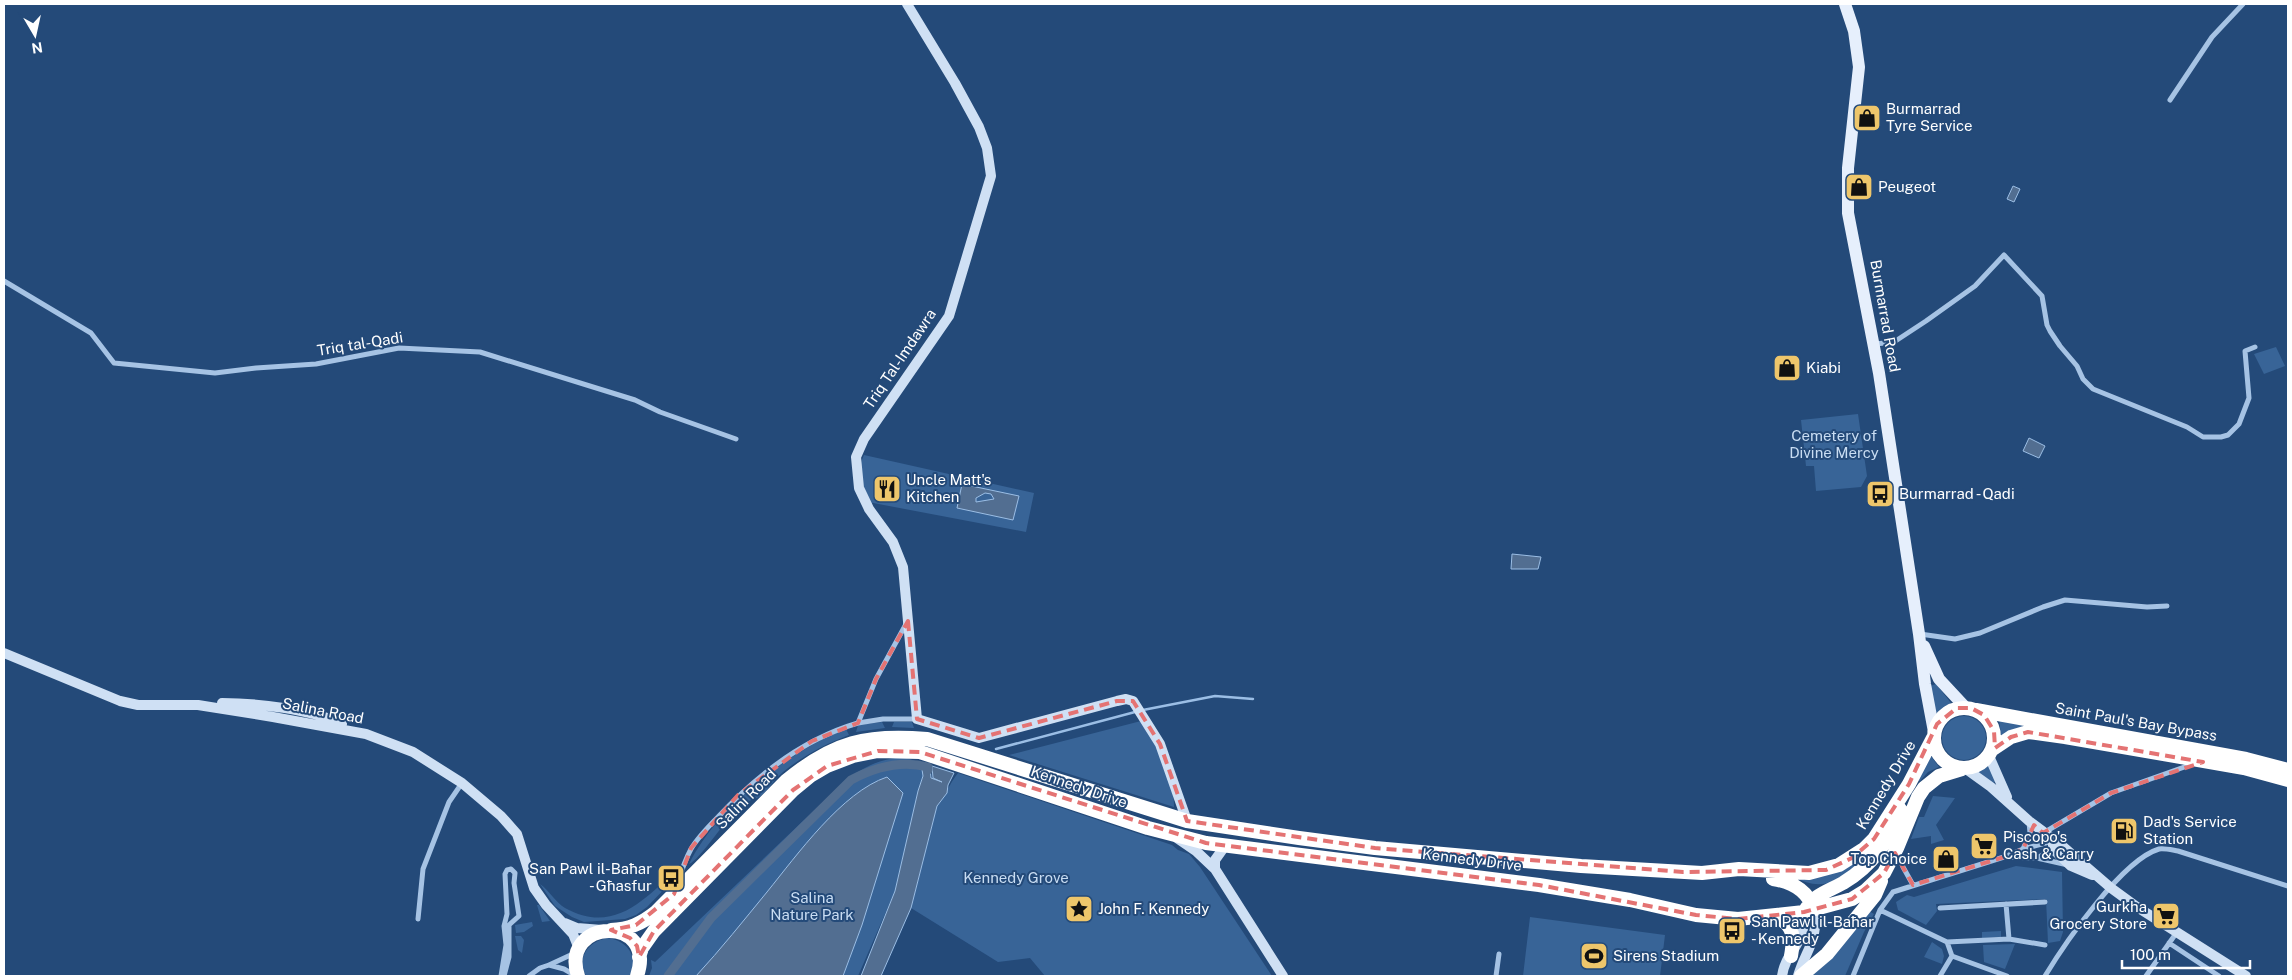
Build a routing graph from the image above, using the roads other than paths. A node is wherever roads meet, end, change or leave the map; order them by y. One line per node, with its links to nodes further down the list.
1 (907, 4): 10 (street, Triq Tal-Imdawra)
2 (1845, 4): 6 (main road, Burmarrad Road)
3 (2243, 4): 4 (street)
4 (2170, 100)
5 (4, 281): 8 (street, Triq tal-Qadi)
6 (1874, 344): 7 (street); 11 (main road, Burmarrad Road)
7 (2255, 346)
8 (736, 439)
9 (2167, 606): 11 (street)
10 (908, 621): 14 (street, Triq Tal-Imdawra); 15 (street)
11 (1919, 634): 13 (main road, Burmarrad Road); 16 (main road, Burmarrad Road)
12 (4, 653): 24 (street, Salina Road)
13 (1971, 709): 16 (highway); 19 (highway); 22 (highway, Saint Paul's Bay Bypass)
14 (917, 719): 15 (street); 27 (street)
15 (858, 723): 45 (street)
16 (1934, 735): 21 (highway); 25 (highway, Kennedy Drive)
17 (927, 739): 27 (highway, Kennedy Drive); 45 (highway, Salini Road)
18 (920, 752): 30 (highway, Kennedy Drive); 64 (highway, Salini Road)
19 (1991, 752): 20 (highway, Saint Paul's Bay Bypass); 21 (highway); 26 (street)
20 (2204, 762): 23 (highway, Saint Paul's Bay Bypass); 29 (street)
21 (1964, 769): 26 (street); 33 (highway, Kennedy Drive)
22 (2288, 770)
23 (2288, 780)
24 (462, 782): 52 (street); 53 (street, Salina Road)
25 (1909, 784): 39 (highway, Kennedy Drive); 48 (highway)
26 (2010, 802): 28 (street)
27 (1187, 820): 39 (highway, Kennedy Drive)
28 (2029, 821): 29 (street); 34 (street)
29 (2043, 833): 31 (street)
30 (1176, 837): 32 (highway, Kennedy Drive); 38 (street)
31 (2053, 841): 34 (street); 36 (street); 37 (street); 41 (street)
32 (1225, 846): 38 (street); 51 (highway, Kennedy Drive)
33 (1897, 848): 40 (highway, Kennedy Drive); 42 (street)
34 (2022, 849): 35 (street)
35 (2004, 857): 36 (street); 42 (street)
36 (2037, 858): 37 (street)
37 (2071, 866): 41 (street)
38 (1215, 869): 71 (street)
39 (1683, 872): 48 (highway)
40 (1884, 873): 48 (highway, Kennedy Drive); 73 (highway)
41 (2095, 876): 44 (street)
42 (1913, 884): 50 (street)
43 (2288, 886): 44 (street)
44 (2110, 888): 55 (street); 77 (street)
45 (674, 894): 54 (highway, Salini Road)
46 (2045, 902): 47 (street)
47 (2006, 904): 49 (street); 56 (street)
48 (1809, 908): 51 (highway, Kennedy Drive); 62 (street); 73 (street)
49 (1940, 908)
50 (1880, 910): 57 (street); 74 (street)
51 (1777, 916): 62 (highway)
52 (418, 918)
53 (560, 921): 54 (street); 60 (street, Salina Road)
54 (607, 930): 60 (highway); 64 (highway)
55 (2178, 931): 58 (street); 80 (street)
56 (2009, 939): 57 (street); 59 (street)
57 (1947, 942): 63 (street)
58 (2169, 944): 78 (street); 79 (street)
59 (2045, 945)
60 (578, 951): 65 (street); 69 (highway)
61 (1499, 954): 72 (street)
62 (1790, 956): 66 (street)
63 (1952, 956): 75 (street); 76 (street)
64 (639, 957): 70 (highway)
65 (549, 965): 68 (street); 69 (street)
66 (1781, 974)
67 (502, 976): 67 (street)
68 (529, 976)
69 (578, 976)
70 (637, 976)
71 (1283, 976)
72 (1496, 976)
73 (1800, 976)
74 (1852, 976)
75 (1940, 976)
76 (2007, 976)
77 (2045, 976)
78 (2146, 976)
79 (2219, 976)
80 (2246, 976)

